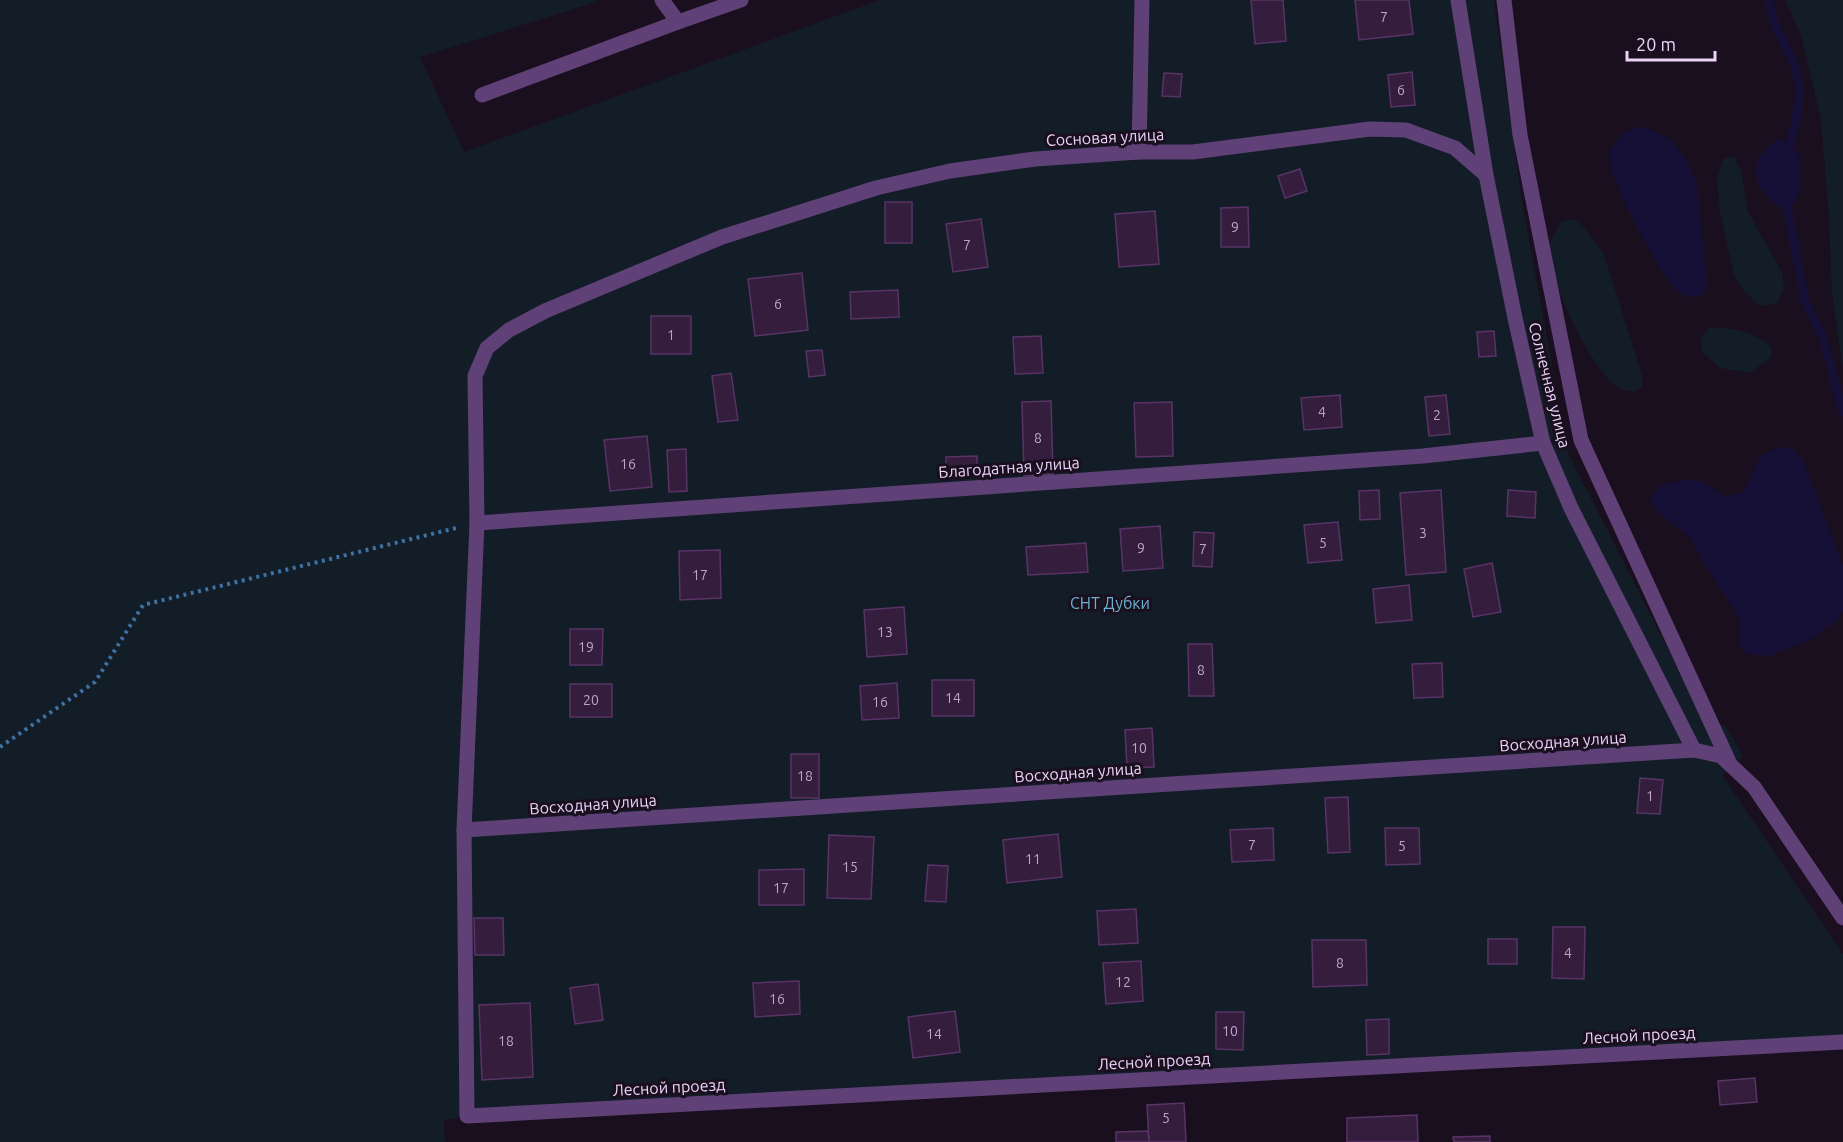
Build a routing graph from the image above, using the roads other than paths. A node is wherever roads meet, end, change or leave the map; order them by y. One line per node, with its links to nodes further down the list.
1 (662, 0): 6 (street)
2 (741, 0): 6 (street)
3 (1142, 0): 8 (street)
4 (1458, 0): 9 (street, Солнечная улица)
5 (1504, 0): 13 (street)
6 (678, 22): 7 (street)
7 (482, 95)
8 (1139, 152): 9 (street, Сосновая улица); 11 (street, Сосновая улица)
9 (1486, 175): 10 (street, Солнечная улица)
10 (1543, 442): 11 (street, Благодатная улица); 12 (street, Солнечная улица)
11 (477, 523): 14 (street, Сосновая улица)
12 (1694, 750): 13 (street, Восходная улица); 14 (street, Восходная улица)
13 (1729, 764): 15 (street)
14 (464, 830): 17 (street, Сосновая улица)
15 (1843, 918)
16 (1843, 1042): 17 (street, Лесной проезд)
17 (467, 1116)

